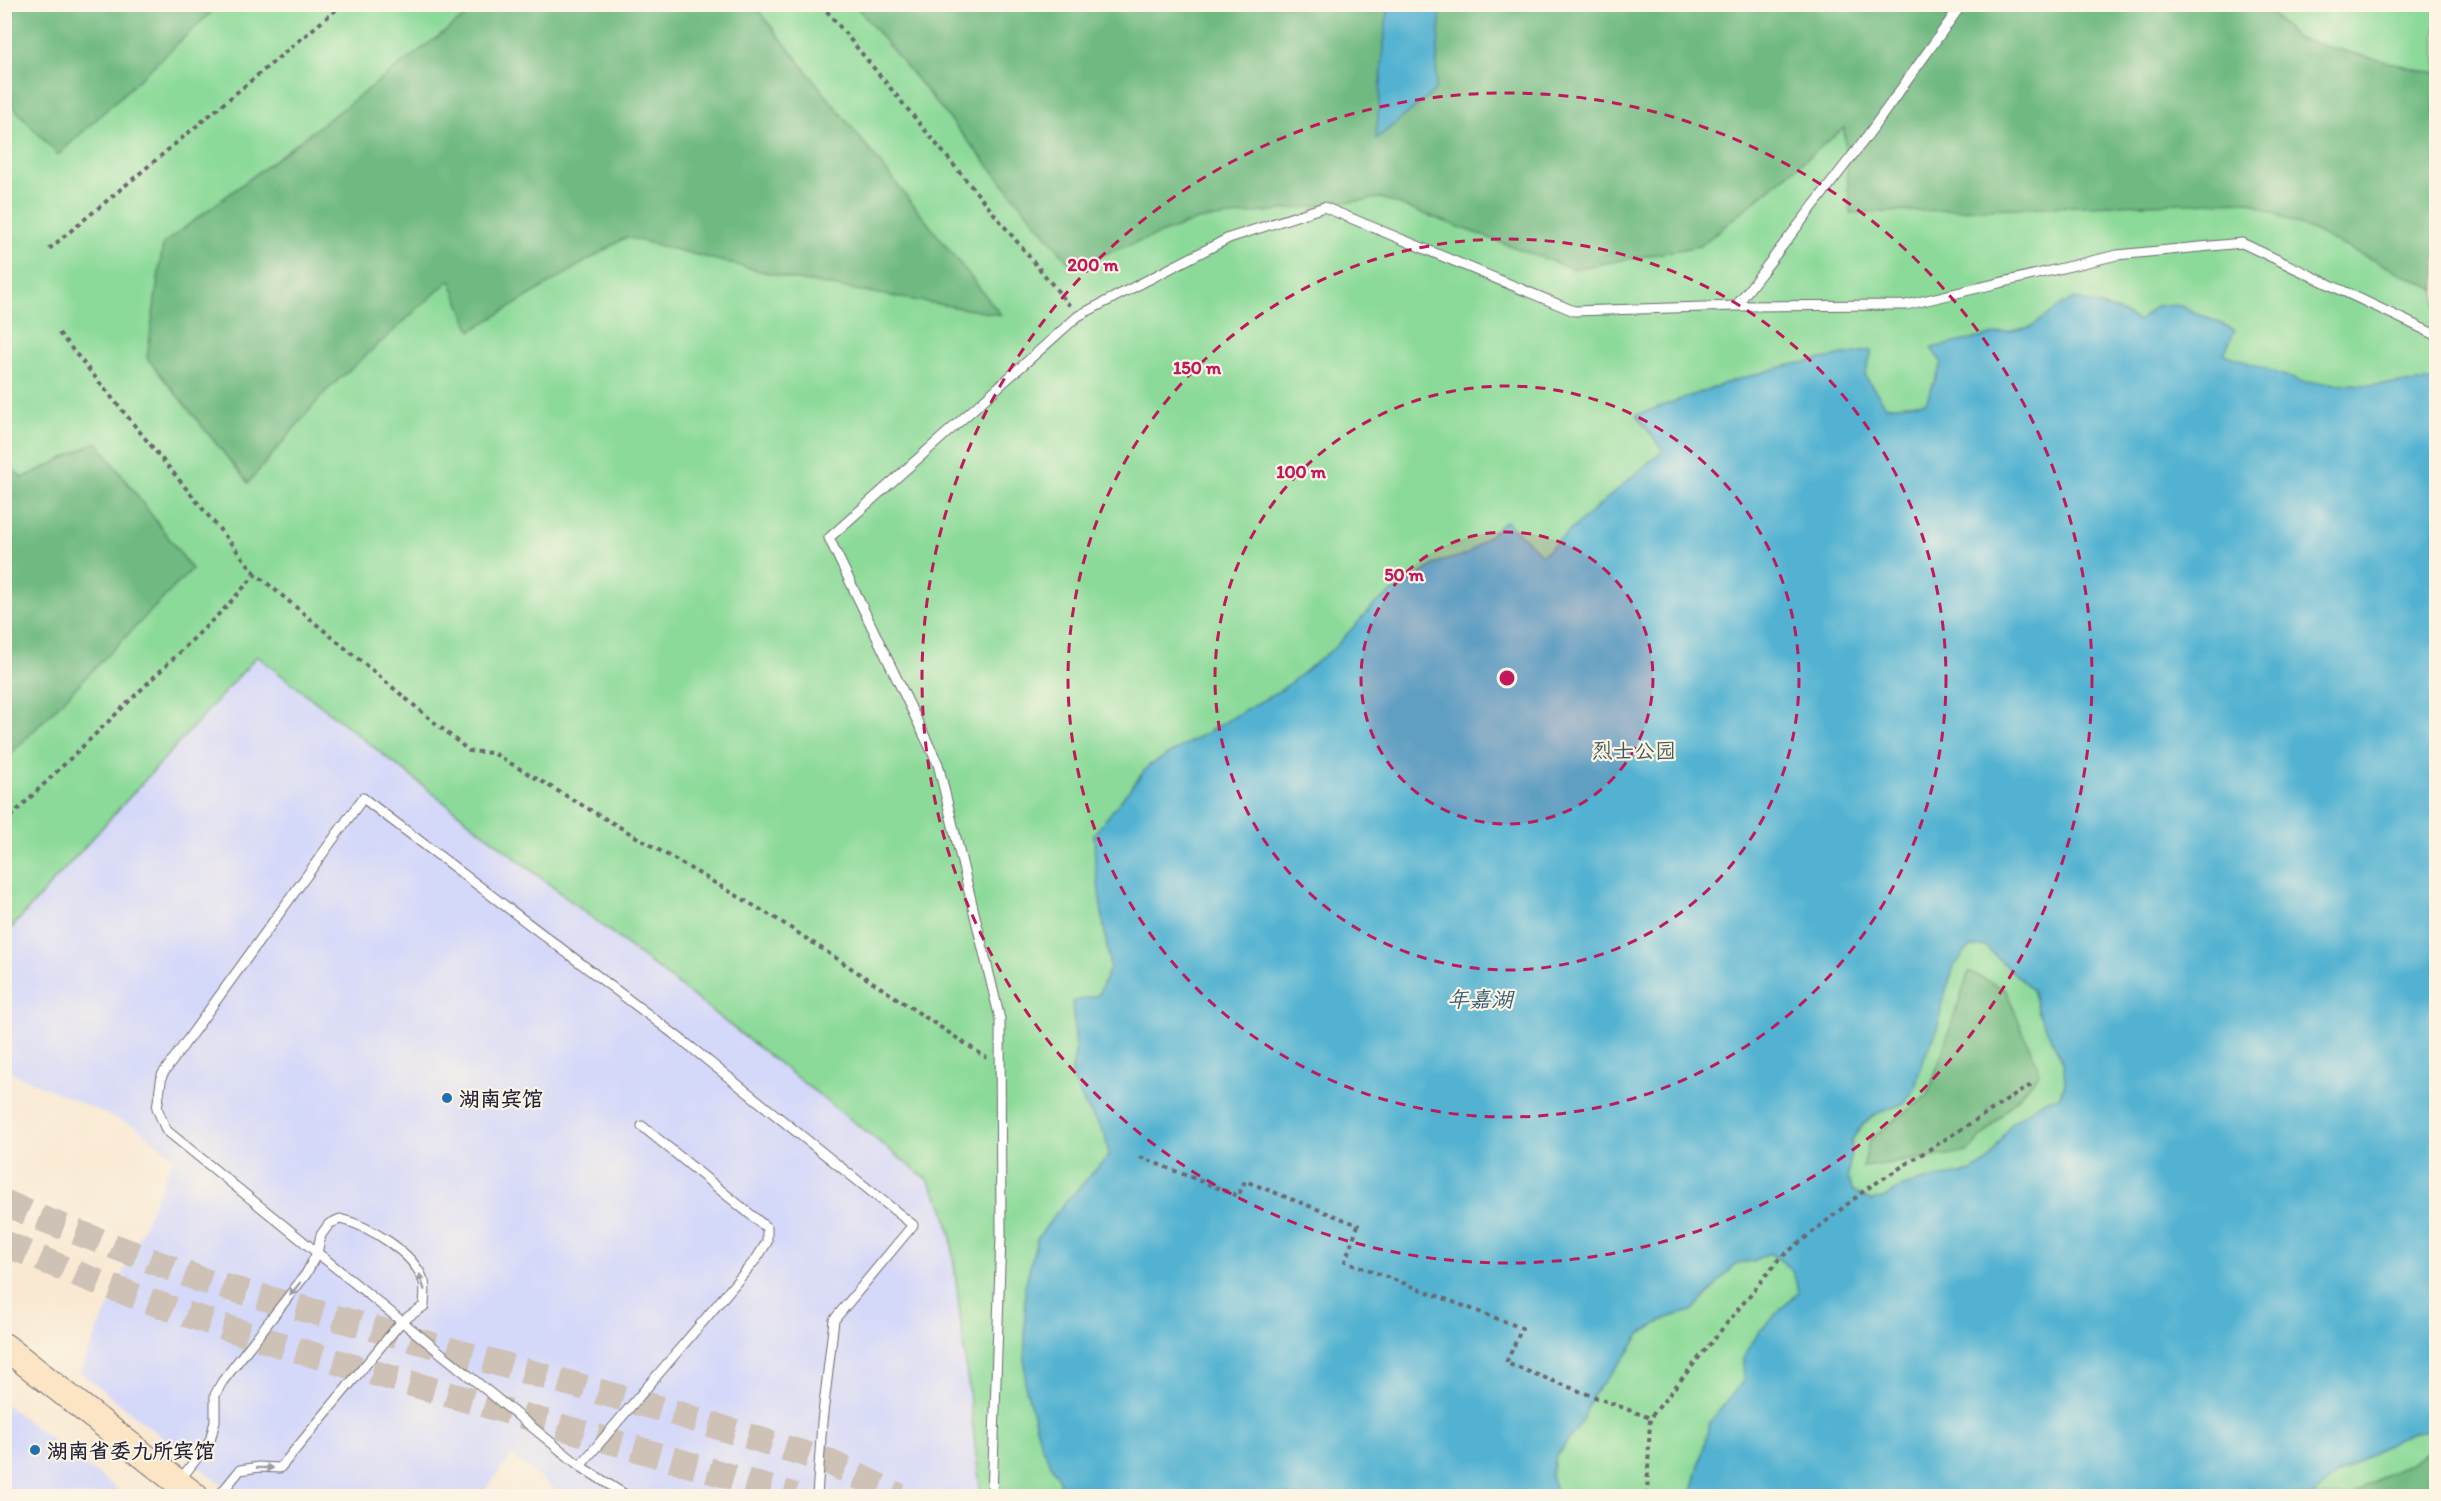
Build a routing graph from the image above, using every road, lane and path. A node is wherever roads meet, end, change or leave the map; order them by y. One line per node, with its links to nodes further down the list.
1 (343, 4): 4 (path)
2 (821, 4): 6 (path)
3 (1962, 4): 5 (lane)
4 (49, 249)
5 (1736, 306): 6 (lane); 8 (lane)
6 (1078, 316): 11 (lane)
7 (59, 333): 9 (path)
8 (2436, 335)
9 (256, 574): 10 (path); 11 (path)
10 (4, 823)
11 (1001, 1066): 25 (lane)
12 (2031, 1085): 19 (path)
13 (642, 1126): 20 (lane)
14 (1140, 1158): 19 (path)
15 (317, 1253): 16 (lane); 16 (lane, one-way to 15); 21 (lane, one-way to 21); 24 (lane)
16 (402, 1321): 20 (lane); 22 (lane, one-way to 16)
17 (4, 1346): 21 (street)
18 (4, 1363): 21 (street)
19 (1650, 1418): 26 (path)
20 (580, 1466): 23 (lane)
21 (179, 1492)
22 (219, 1497)
23 (627, 1497)
24 (817, 1497)
25 (992, 1497)
26 (1647, 1497)

